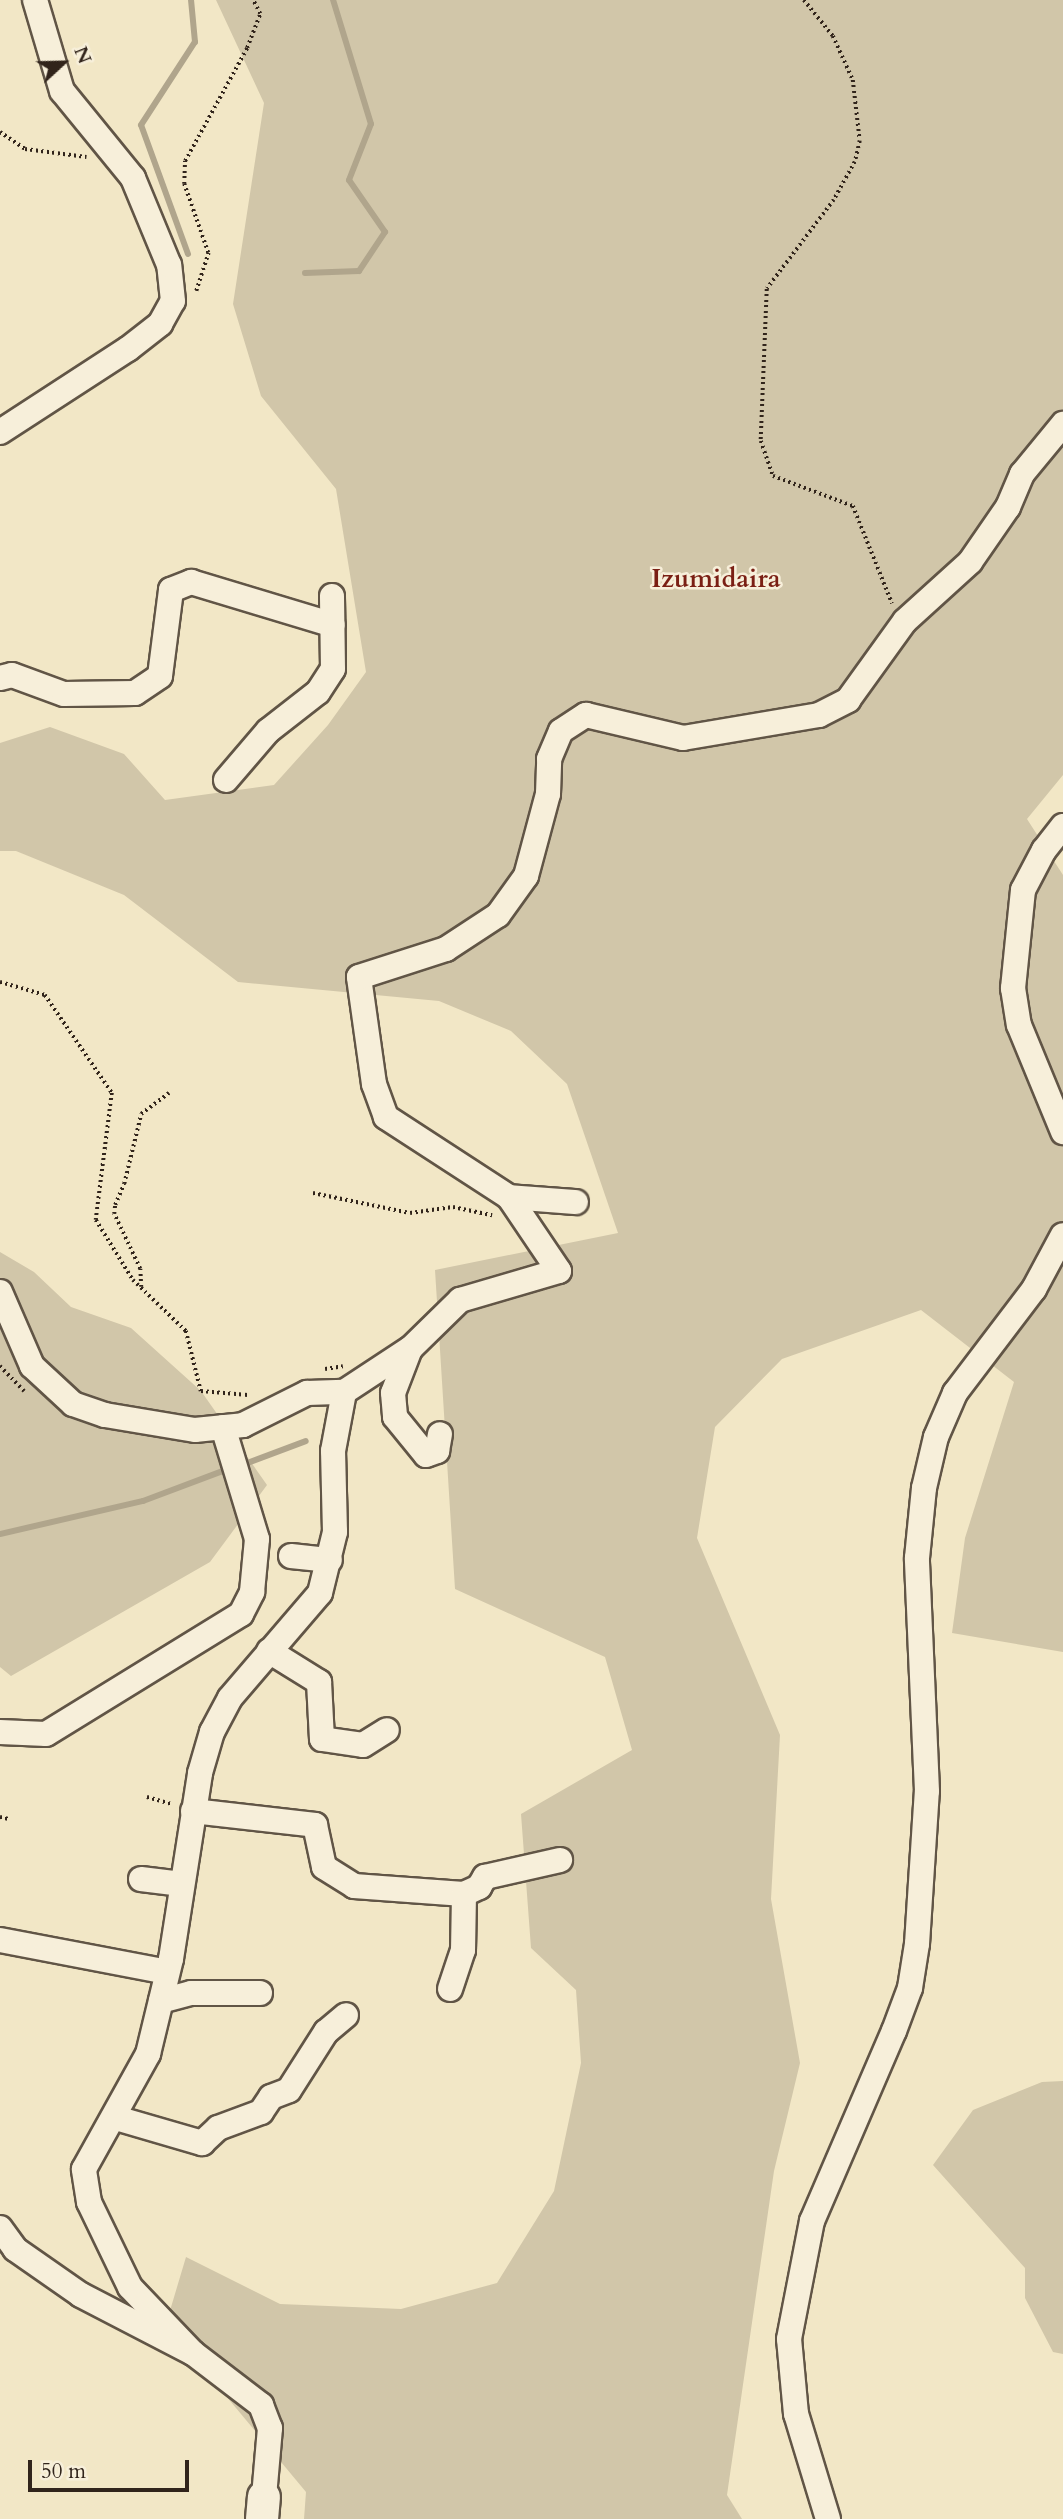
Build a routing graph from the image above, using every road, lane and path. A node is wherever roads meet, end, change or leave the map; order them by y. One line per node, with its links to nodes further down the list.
1 (35, 0): 5 (street)
2 (253, 0): 6 (path)
3 (803, 0): 10 (path)
4 (0, 132): 5 (path)
5 (116, 160): 8 (street)
6 (195, 294)
7 (1063, 424): 10 (street)
8 (0, 432)
9 (332, 596): 11 (street)
10 (905, 621): 19 (street)
11 (332, 625): 12 (street); 13 (street)
12 (0, 678)
13 (226, 780)
14 (1063, 826): 17 (street)
15 (0, 982): 23 (path)
16 (169, 1093): 23 (path)
17 (1063, 1132)
18 (313, 1194): 21 (path)
19 (509, 1197): 20 (street); 21 (street)
20 (576, 1202)
21 (526, 1221): 25 (street)
22 (1063, 1235): 53 (street)
23 (141, 1287): 28 (path)
24 (0, 1292): 29 (street)
25 (411, 1348): 27 (street); 30 (street)
26 (317, 1371): 27 (path)
27 (352, 1387): 29 (street); 32 (street)
28 (258, 1392)
29 (223, 1427): 35 (street)
30 (440, 1434)
31 (291, 1556): 32 (street)
32 (330, 1560): 33 (street)
33 (269, 1651): 34 (street); 36 (street)
34 (387, 1730)
35 (0, 1732)
36 (193, 1811): 41 (street); 42 (street)
37 (0, 1817): 38 (path)
38 (9, 1819)
39 (560, 1860): 42 (street)
40 (141, 1879): 41 (street)
41 (180, 1884): 44 (street)
42 (464, 1894): 45 (street)
43 (0, 1940): 44 (street)
44 (167, 1972): 47 (street)
45 (450, 1989)
46 (260, 1993): 47 (street)
47 (161, 2001): 49 (street)
48 (346, 2015): 49 (street)
49 (116, 2118): 51 (street)
50 (0, 2228): 51 (street)
51 (193, 2353): 52 (street)
52 (261, 2511)
53 (828, 2519)

